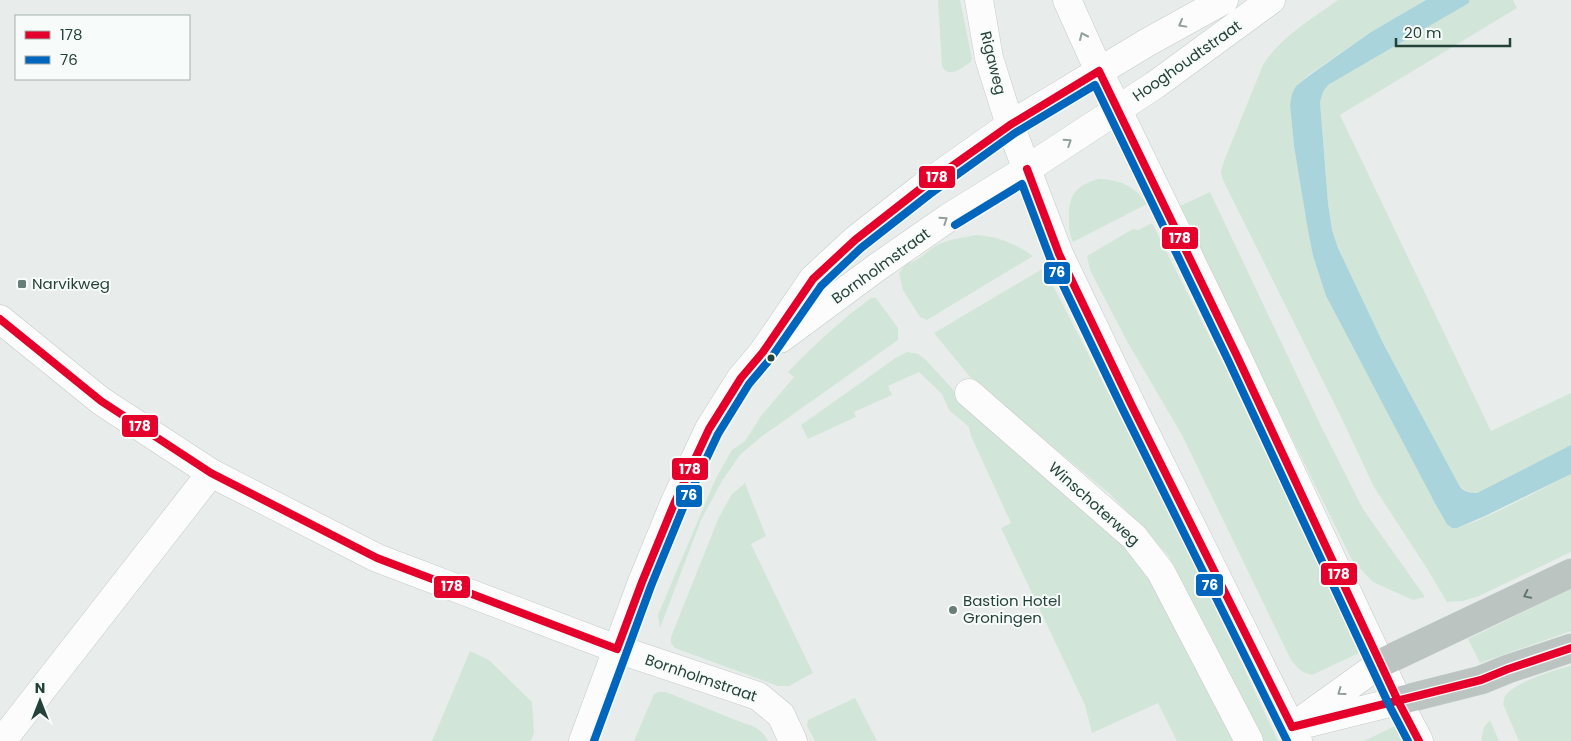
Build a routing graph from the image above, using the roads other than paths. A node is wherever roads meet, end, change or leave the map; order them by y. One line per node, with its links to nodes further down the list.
1 (979, 0): 7 (street, Rigaweg)
2 (1066, 0): 5 (street, one-way to 2)
3 (1224, 0): 5 (street, Hooghoudtstraat, one-way to 5)
4 (1271, 0): 6 (street, Hooghoudtstraat)
5 (1099, 71): 6 (street); 7 (street, Bornholmstraat)
6 (1118, 109): 8 (street, Hooghoudtstraat, one-way to 6); 16 (street)
7 (1010, 125): 8 (street); 10 (street, Bornholmstraat)
8 (1027, 169): 10 (street, Bornholmstraat, one-way to 8); 18 (street)
9 (0, 319): 12 (street)
10 (763, 352): 15 (street, Bornholmstraat)
11 (969, 393): 22 (street, Winschoterweg)
12 (211, 472): 15 (street); 19 (street)
13 (1571, 574): 16 (highway, one-way to 16)
14 (1571, 648): 17 (highway)
15 (617, 649): 20 (street, Bornholmstraat); 21 (street, Bornholmstraat)
16 (1381, 663): 17 (street); 18 (street, one-way to 18)
17 (1398, 701): 18 (street); 23 (street)
18 (1295, 734)
19 (2, 741)
20 (583, 741)
21 (793, 741)
22 (1249, 741)
23 (1419, 741)

